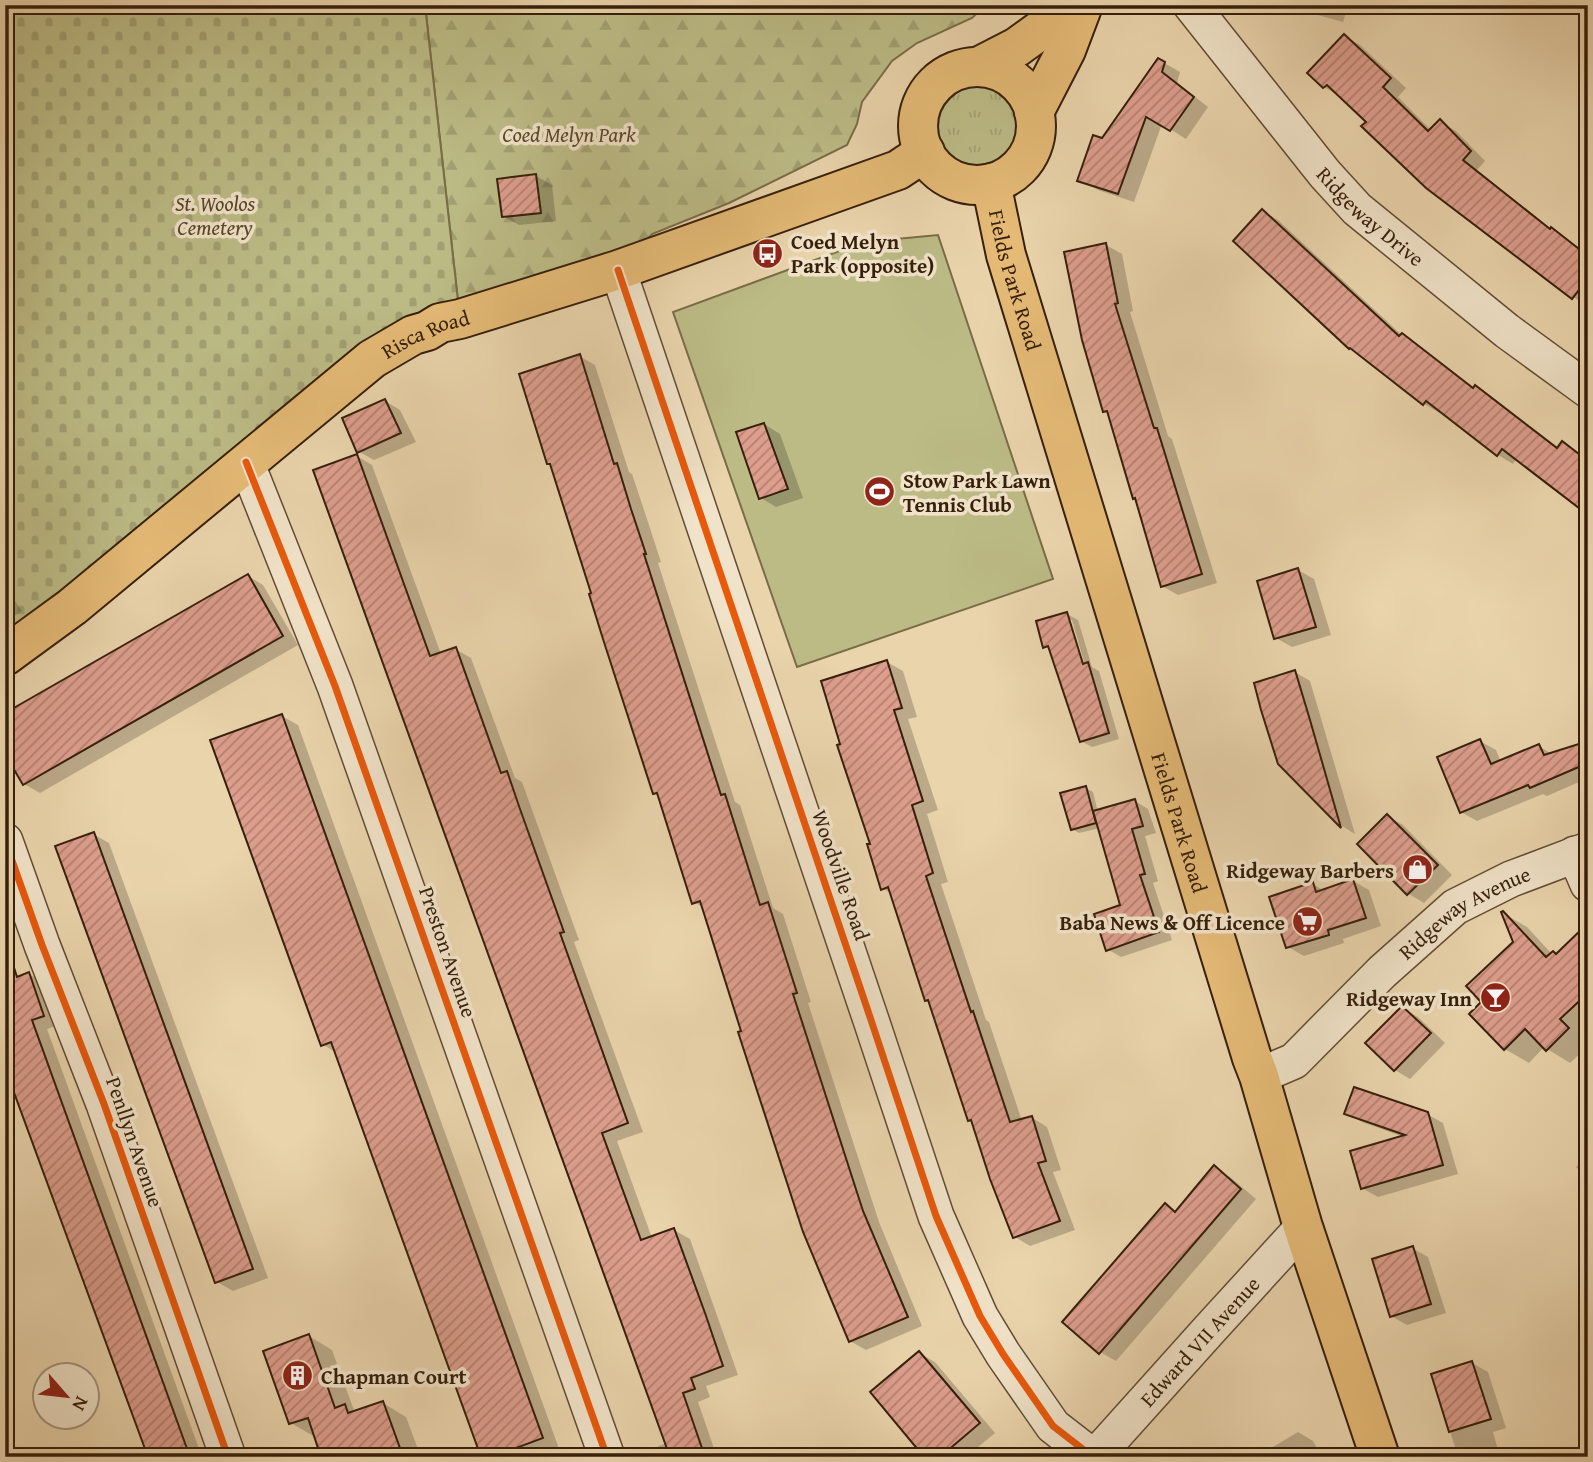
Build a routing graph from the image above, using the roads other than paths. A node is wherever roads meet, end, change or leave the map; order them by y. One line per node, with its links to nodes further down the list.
1 (1075, 5): 4 (main road)
2 (1083, 5): 5 (main road)
3 (1191, 5): 9 (street, Ridgeway Drive)
4 (981, 66): 5 (main road); 6 (main road)
5 (1034, 112): 7 (main road)
6 (925, 152): 7 (main road); 8 (main road, Risca Road)
7 (991, 183): 14 (main road, Fields Park Road)
8 (618, 270): 10 (main road, Risca Road); 18 (street, Woodville Road)
9 (1588, 390)
10 (246, 462): 11 (main road, Risca Road); 17 (street, Preston Avenue)
11 (5, 656)
12 (5, 841): 16 (street, Penllyn Avenue)
13 (1584, 863): 14 (street, Ridgeway Avenue)
14 (1259, 1076): 15 (main road, Fields Park Road)
15 (1303, 1227): 18 (street, Edward VII Avenue); 19 (main road, Fields Park Road)
16 (228, 1457)
17 (607, 1457)
18 (1094, 1457)
19 (1380, 1457)

